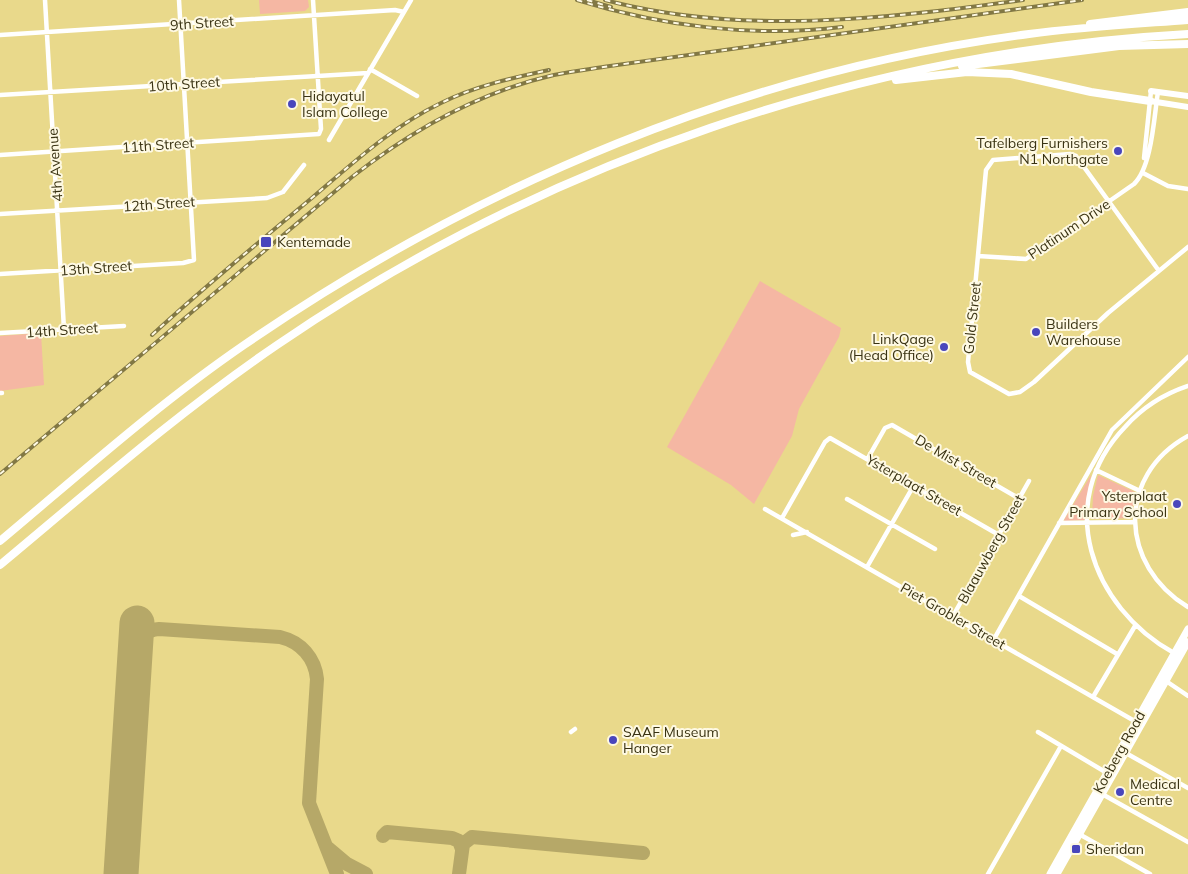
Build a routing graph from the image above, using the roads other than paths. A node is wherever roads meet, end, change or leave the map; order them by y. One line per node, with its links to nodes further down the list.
1 (44, 0): 11 (street, 4th Avenue)
2 (179, 0): 9 (street)
3 (313, 0): 7 (street)
4 (411, 0): 5 (street)
5 (404, 12): 7 (street, 9th Street); 16 (street)
6 (1188, 12): 10 (highway)
7 (314, 16): 9 (street, 9th Street); 17 (street)
8 (1188, 20): 10 (highway)
9 (180, 24): 11 (street, 9th Street); 18 (street)
10 (1071, 29): 69 (highway)
11 (46, 32): 13 (street, 9th Street); 21 (street, 4th Avenue)
12 (1188, 34): 15 (highway)
13 (0, 35)
14 (1188, 44): 15 (highway)
15 (932, 67): 19 (highway)
16 (369, 71): 17 (street, 10th Street); 23 (street); 27 (street)
17 (318, 75): 18 (street, 10th Street); 28 (street, 11th Street)
18 (184, 84): 21 (street, 10th Street); 28 (street)
19 (864, 84): 25 (highway); 65 (highway)
20 (1154, 91): 24 (street); 25 (street)
21 (50, 92): 22 (street, 10th Street); 29 (street, 4th Avenue)
22 (0, 95)
23 (417, 96)
24 (1188, 96)
25 (1153, 102): 26 (street); 32 (street)
26 (1188, 107)
27 (329, 140)
28 (188, 143): 29 (street, 11th Street); 34 (street)
29 (54, 152): 30 (street, 11th Street); 36 (street, 4th Avenue)
30 (0, 155)
31 (304, 166): 34 (street, 12th Street)
32 (1143, 173): 33 (street); 35 (street, Platinum Drive)
33 (1188, 189)
34 (191, 202): 36 (street, 12th Street); 40 (street, 13th Street)
35 (1110, 202): 39 (street, Platinum Drive); 39 (street, Gold Street); 41 (street)
36 (58, 211): 37 (street, 12th Street); 40 (street, 4th Avenue)
37 (0, 214)
38 (1188, 247): 41 (street, Gold Street)
39 (978, 256): 41 (street, Gold Street)
40 (61, 270): 42 (street, 13th Street); 44 (street, 4th Avenue)
41 (1159, 271)
42 (0, 274)
43 (124, 326): 44 (street, 14th Street)
44 (64, 329): 45 (street, 14th Street)
45 (0, 334)
46 (1188, 357): 48 (street)
47 (1188, 386): 49 (street)
48 (1141, 400): 49 (street); 52 (street)
49 (1148, 407): 53 (street)
50 (1188, 436): 56 (street)
51 (868, 458): 55 (street, Ysterplaat Street); 57 (street, De Mist Street); 60 (street, Ysterplaat Street)
52 (1091, 467): 53 (street); 62 (street)
53 (1096, 471): 56 (street); 63 (street)
54 (1029, 481): 57 (street, Blaauwberg Street)
55 (914, 485): 64 (street); 68 (street, Ysterplaat Street)
56 (1140, 491): 61 (street)
57 (1020, 498): 68 (street, Blaauwberg Street)
58 (847, 499): 64 (street)
59 (765, 509): 60 (street, Piet Grobler Street)
60 (782, 518): 66 (street, Piet Grobler Street)
61 (1135, 522): 63 (street); 75 (street)
62 (1059, 523): 63 (street); 74 (street)
63 (1088, 523): 77 (street)
64 (892, 524): 70 (street); 72 (street)
65 (42, 530): 71 (highway); 73 (highway)
66 (807, 532): 67 (street); 72 (street, Piet Grobler Street)
67 (793, 535)
68 (999, 535): 76 (street, Blaauwberg Street)
69 (0, 541)
70 (935, 549)
71 (0, 565)
72 (867, 567): 76 (street, Piet Grobler Street)
73 (0, 570)
74 (1019, 596): 79 (street); 82 (street)
75 (1188, 607)
76 (954, 616): 79 (street, Piet Grobler Street)
77 (1134, 626): 81 (street); 82 (street)
78 (1188, 629): 81 (main road, Koeberg Road)
79 (994, 639): 85 (street, Piet Grobler Street)
80 (1187, 645): 83 (main road, Koeberg Road)
81 (1174, 653): 86 (main road, Koeberg Road)
82 (1117, 654): 85 (street)
83 (1166, 681): 84 (street); 86 (main road, Koeberg Road)
84 (1188, 696)
85 (1093, 697): 86 (street, Piet Grobler Street)
86 (1138, 723): 89 (main road, Koeberg Road)
87 (1038, 732): 88 (street)
88 (1061, 746): 90 (street); 95 (street)
89 (1123, 751): 90 (main road, Koeberg Road); 91 (street); 92 (main road, Koeberg Road)
90 (1107, 773): 93 (main road, Koeberg Road)
91 (1188, 788)
92 (1102, 794): 93 (main road, Koeberg Road); 94 (street)
93 (1077, 832): 96 (main road, Koeberg Road); 97 (street)
94 (1188, 842)
95 (988, 874)
96 (1052, 874)
97 (1150, 874)

